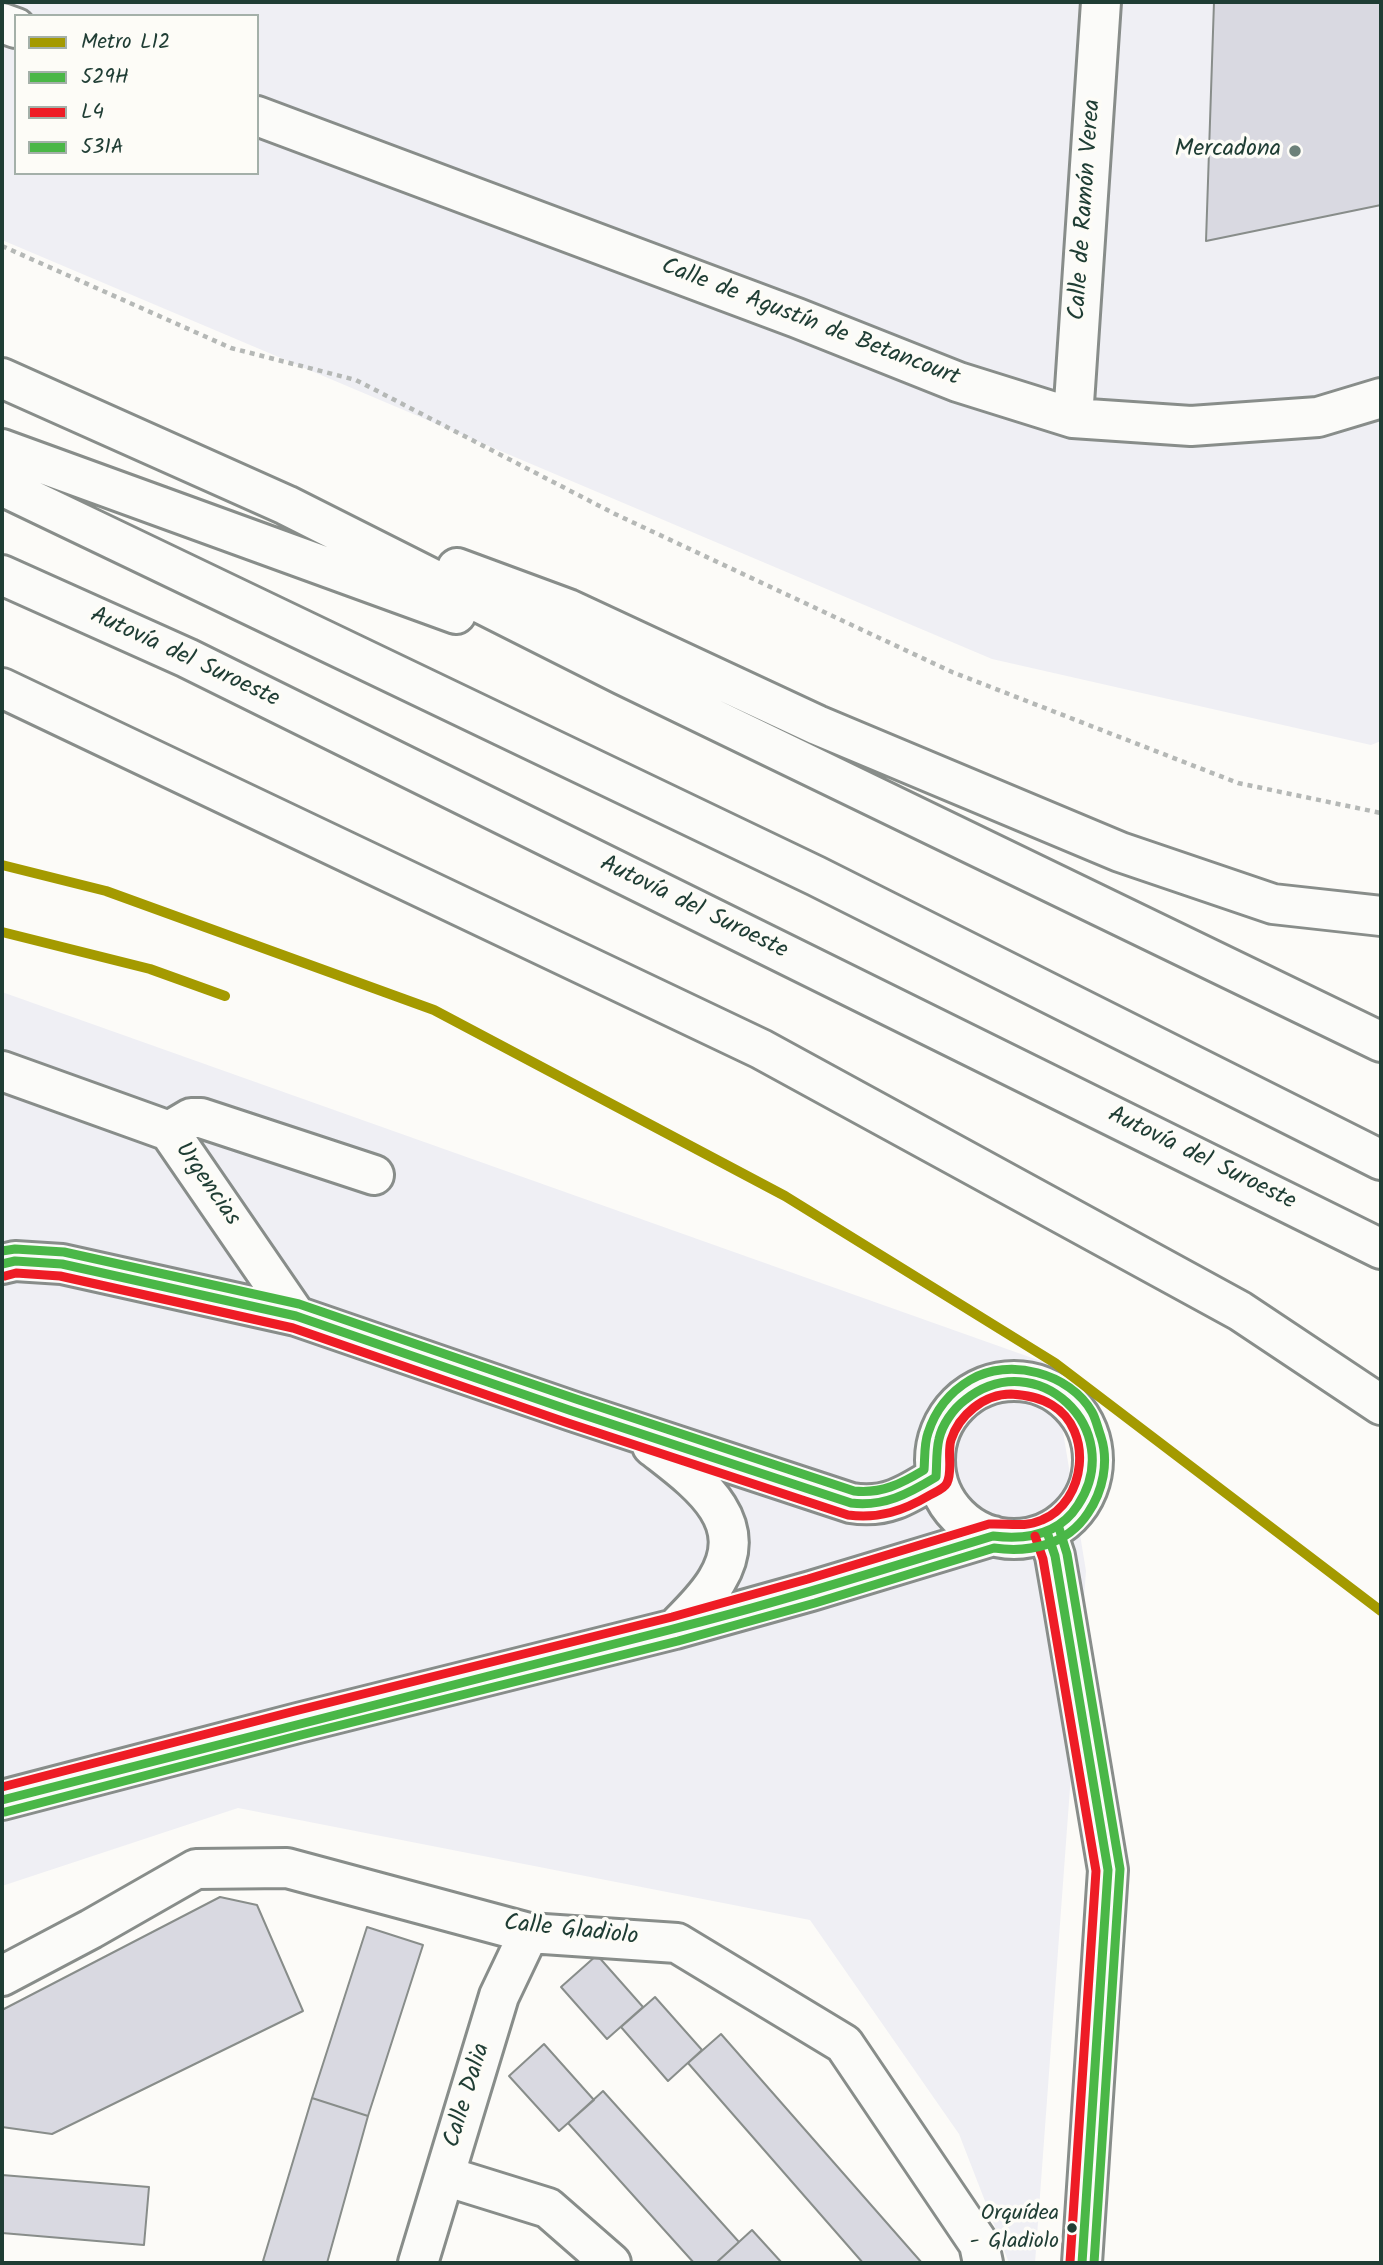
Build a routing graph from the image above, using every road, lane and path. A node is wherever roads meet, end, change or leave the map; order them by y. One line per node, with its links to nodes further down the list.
1 (1101, 2): 6 (main road, Calle de Ramón Verea)
2 (259, 117): 6 (main road, Calle de Agustín de Betancourt)
3 (2, 246): 13 (path)
4 (2, 378): 9 (main road)
5 (1381, 398): 6 (main road, Calle de Agustín de Betancourt)
6 (1073, 418)
7 (2, 449): 11 (main road)
8 (2, 486): 18 (main road)
9 (286, 505): 11 (main road); 14 (main road)
10 (2, 575): 20 (main road, Autovía del Suroeste)
11 (623, 675): 15 (main road)
12 (2, 688): 23 (main road)
13 (1381, 813)
14 (1381, 916)
15 (1381, 1042)
16 (2, 1070): 17 (main road, Urgencias)
17 (169, 1131): 19 (main road); 22 (main road, Urgencias)
18 (1381, 1160)
19 (374, 1175)
20 (1381, 1249)
21 (2, 1264): 22 (main road)
22 (296, 1316): 24 (main road)
23 (1381, 1405)
24 (633, 1431): 25 (main road); 28 (main road)
25 (936, 1478): 26 (main road); 27 (main road)
26 (1047, 1532): 27 (main road); 36 (main road)
27 (993, 1536): 28 (main road)
28 (675, 1629): 29 (main road)
29 (2, 1800)
30 (529, 1933): 31 (main road, Calle Gladiolo); 32 (main road, Calle Dalia); 35 (main road, Calle Gladiolo)
31 (2, 1976)
32 (445, 2176): 33 (main road, Calle Dalia); 34 (main road)
33 (418, 2263)
34 (611, 2263)
35 (983, 2263)
36 (1082, 2263)

